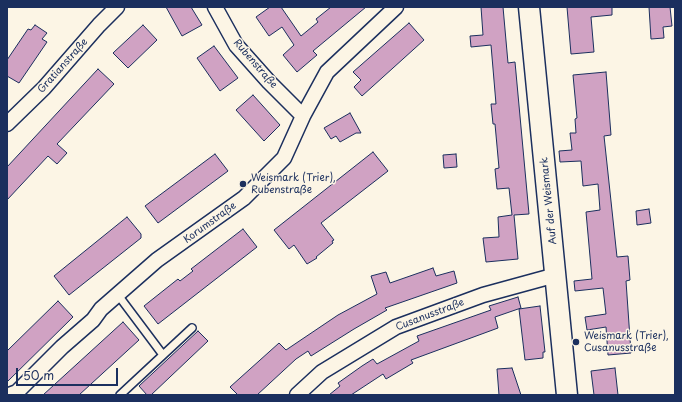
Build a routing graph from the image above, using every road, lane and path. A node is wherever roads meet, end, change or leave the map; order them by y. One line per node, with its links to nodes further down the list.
1 (117, 7): 6 (street, Gratianstraße)
2 (214, 7): 5 (street, Rubenstraße)
3 (396, 7): 5 (street, Korumstraße)
4 (529, 7): 7 (street, Auf der Weismark)
5 (303, 116): 8 (street, Korumstraße)
6 (7, 124)
7 (556, 275): 13 (street, Cusanusstraße); 14 (street, Auf der Weismark)
8 (118, 295): 10 (lane); 11 (street, Korumstraße)
9 (192, 328): 10 (lane)
10 (163, 355): 12 (lane)
11 (9, 395)
12 (120, 395)
13 (297, 395)
14 (567, 395)

